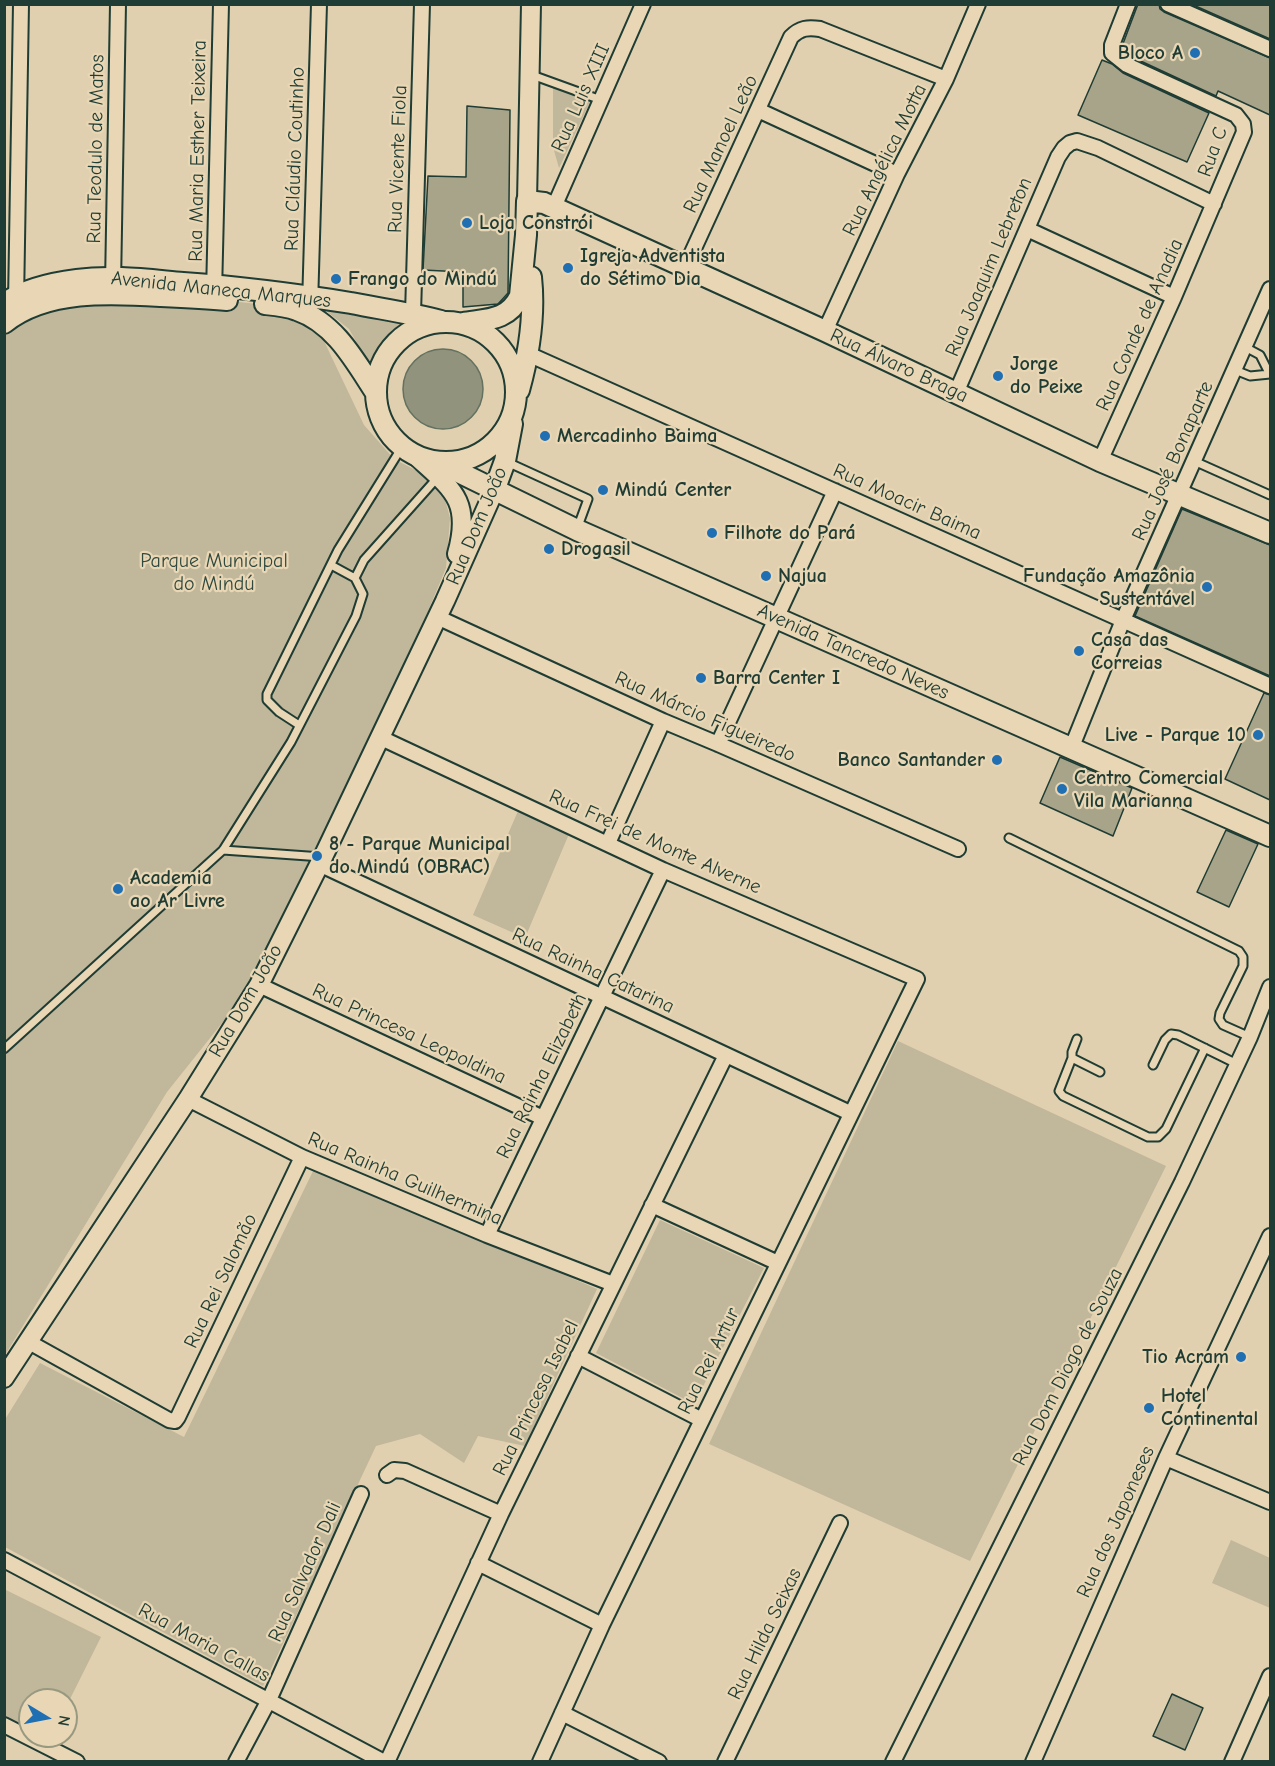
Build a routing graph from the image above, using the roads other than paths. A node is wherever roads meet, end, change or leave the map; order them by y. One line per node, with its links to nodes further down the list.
1 (21, 4): 29 (street)
2 (118, 4): 24 (street, Rua Teodulo de Matos)
3 (221, 4): 26 (street, Rua Maria Esther Teixeira)
4 (319, 4): 28 (street, Rua Cláudio Coutinho)
5 (422, 4): 30 (street, Rua Vicente Fiola)
6 (540, 4): 11 (street)
7 (643, 4): 15 (street, Rua Luis XIII)
8 (978, 4): 14 (street, Rua Angélica Motta)
9 (1128, 4): 19 (street, Rua C)
10 (1168, 4): 12 (street)
11 (531, 14): 13 (street)
12 (1270, 49)
13 (530, 74): 15 (lane); 18 (street)
14 (946, 79): 16 (street, Rua Manoel Leão); 17 (street, Rua Angélica Motta)
15 (601, 100): 20 (street, Rua Luis XIII)
16 (758, 110): 17 (street); 23 (street, Rua Manoel Leão)
17 (897, 174): 33 (street, Rua Angélica Motta)
18 (527, 201): 20 (main road, Rua Álvaro Braga); 22 (main road)
19 (1214, 204): 21 (street, Rua Joaquim Lebreton); 27 (street, Rua Conde de Anadia)
20 (554, 207): 23 (main road, Rua Álvaro Braga)
21 (1027, 229): 27 (street); 39 (street, Rua Joaquim Lebreton)
22 (526, 235): 32 (main road); 35 (main road)
23 (685, 268): 33 (main road, Rua Álvaro Braga)
24 (113, 285): 26 (main road, Avenida Maneca Marques); 29 (main road, Avenida Maneca Marques)
25 (1270, 290): 34 (street, Rua José Bonaparte)
26 (214, 292): 28 (main road, Avenida Maneca Marques)
27 (1174, 297): 43 (street, Rua Conde de Anadia)
28 (310, 306): 30 (main road, Avenida Maneca Marques); 38 (main road, Avenida Maneca Marques)
29 (10, 309)
30 (413, 314): 31 (main road, Avenida Maneca Marques)
31 (441, 321): 32 (main road); 38 (main road)
32 (463, 323): 40 (main road)
33 (825, 331): 39 (main road, Rua Álvaro Braga)
34 (1245, 347): 36 (street, Rua José Bonaparte); 37 (lane)
35 (528, 354): 40 (main road); 47 (street, Rua Moacir Baima)
36 (1235, 370): 37 (lane); 44 (street, Rua José Bonaparte)
37 (1270, 373)
38 (376, 393): 41 (main road)
39 (956, 393): 43 (main road, Rua Álvaro Braga)
40 (515, 406): 42 (main road, Rua Dom João); 45 (main road)
41 (409, 451): 45 (main road); 52 (lane)
42 (505, 461): 46 (main road, Rua Dom João); 50 (lane)
43 (1100, 461): 48 (main road, Rua Álvaro Braga)
44 (1194, 462): 48 (street, Rua José Bonaparte); 49 (lane)
45 (438, 470): 46 (main road, Avenida Tancredo Neves); 53 (lane); 54 (street, Rua Dom João)
46 (494, 491): 50 (main road, Avenida Tancredo Neves); 54 (street, Rua Dom João)
47 (834, 491): 55 (street); 56 (street, Rua Moacir Baima)
48 (1180, 495): 51 (main road, Rua Álvaro Braga); 56 (street, Rua José Bonaparte)
49 (1270, 495)
50 (577, 530): 55 (main road, Avenida Tancredo Neves)
51 (1270, 533)
52 (331, 565): 53 (lane); 59 (lane)
53 (355, 578): 59 (lane)
54 (441, 609): 58 (street, Rua Márcio Figueiredo); 60 (street, Rua Dom João)
55 (777, 618): 61 (street); 62 (main road, Avenida Tancredo Neves)
56 (1123, 620): 57 (street, Rua Moacir Baima); 62 (street, Rua José Bonaparte)
57 (1270, 686)
58 (663, 721): 61 (street, Rua Márcio Figueiredo); 65 (street)
59 (299, 725): 67 (lane)
60 (379, 736): 65 (street, Rua Frei de Monte Alverne); 68 (street, Rua Dom João)
61 (718, 744): 66 (street, Rua Márcio Figueiredo)
62 (1071, 749): 63 (main road, Avenida Tancredo Neves)
63 (1270, 836)
64 (1009, 838): 74 (lane)
65 (608, 843): 69 (street, Rua Frei de Monte Alverne)
66 (958, 849)
67 (222, 850): 68 (lane); 77 (lane)
68 (321, 861): 71 (street, Rua Dom João); 73 (street, Rua Rainha Catarina)
69 (663, 870): 70 (street, Rua Frei de Monte Alverne); 73 (street, Rua Rainha Elizabeth)
70 (917, 978): 84 (street, Rua Rei Artur)
71 (259, 985): 83 (street, Rua Dom João); 85 (street, Rua Princesa Leopoldina)
72 (1270, 987): 74 (street, Rua Dom Diogo de Souza)
73 (603, 996): 78 (street, Rua Rainha Catarina); 85 (street, Rua Rainha Elizabeth)
74 (1250, 1037): 80 (street, Rua Dom Diogo de Souza)
75 (1077, 1039): 79 (lane)
76 (1205, 1048): 79 (lane); 80 (lane); 81 (lane)
77 (4, 1049)
78 (726, 1054): 84 (street, Rua Rainha Catarina); 87 (street, Rua Princesa Isabel)
79 (1072, 1058): 82 (lane)
80 (1237, 1064): 115 (street, Rua Dom Diogo de Souza)
81 (1153, 1065)
82 (1100, 1072)
83 (188, 1099): 86 (street, Rua Rainha Guilhermina); 92 (street, Rua Dom João)
84 (850, 1113): 90 (street, Rua Rei Artur)
85 (543, 1118): 88 (street, Rua Rainha Elizabeth)
86 (302, 1157): 88 (street, Rua Rainha Guilhermina); 92 (street, Rua Rei Salomão)
87 (652, 1205): 90 (street); 91 (street, Rua Princesa Isabel)
88 (487, 1235): 91 (street, Rua Rainha Guilhermina)
89 (1270, 1236): 96 (street, Rua dos Japoneses)
90 (778, 1263): 95 (street, Rua Rei Artur)
91 (613, 1284): 93 (street, Rua Princesa Isabel)
92 (27, 1341): 94 (street, Rua Dom João)
93 (578, 1356): 95 (street); 100 (street, Rua Princesa Isabel)
94 (4, 1378)
95 (702, 1420): 104 (street, Rua Rei Artur)
96 (1166, 1458): 99 (street); 116 (street, Rua dos Japoneses)
97 (387, 1475): 100 (street)
98 (361, 1494): 106 (street, Rua Salvador Dali)
99 (1270, 1502)
100 (501, 1514): 103 (street, Rua Princesa Isabel)
101 (840, 1523): 114 (street, Rua Hilda Seixas)
102 (4, 1560): 106 (street, Rua Maria Callas)
103 (478, 1563): 104 (street); 111 (street, Rua Princesa Isabel)
104 (602, 1625): 107 (street, Rua Rei Artur)
105 (1270, 1677): 117 (street)
106 (268, 1700): 110 (street, Rua Salvador Dali); 111 (street, Rua Maria Callas)
107 (562, 1713): 112 (street, Rua Rei Artur); 113 (street)
108 (4, 1725): 109 (street)
109 (77, 1761)
110 (236, 1761)
111 (385, 1761)
112 (540, 1761)
113 (659, 1761)
114 (724, 1761)
115 (893, 1761)
116 (1034, 1761)
117 (1232, 1761)

